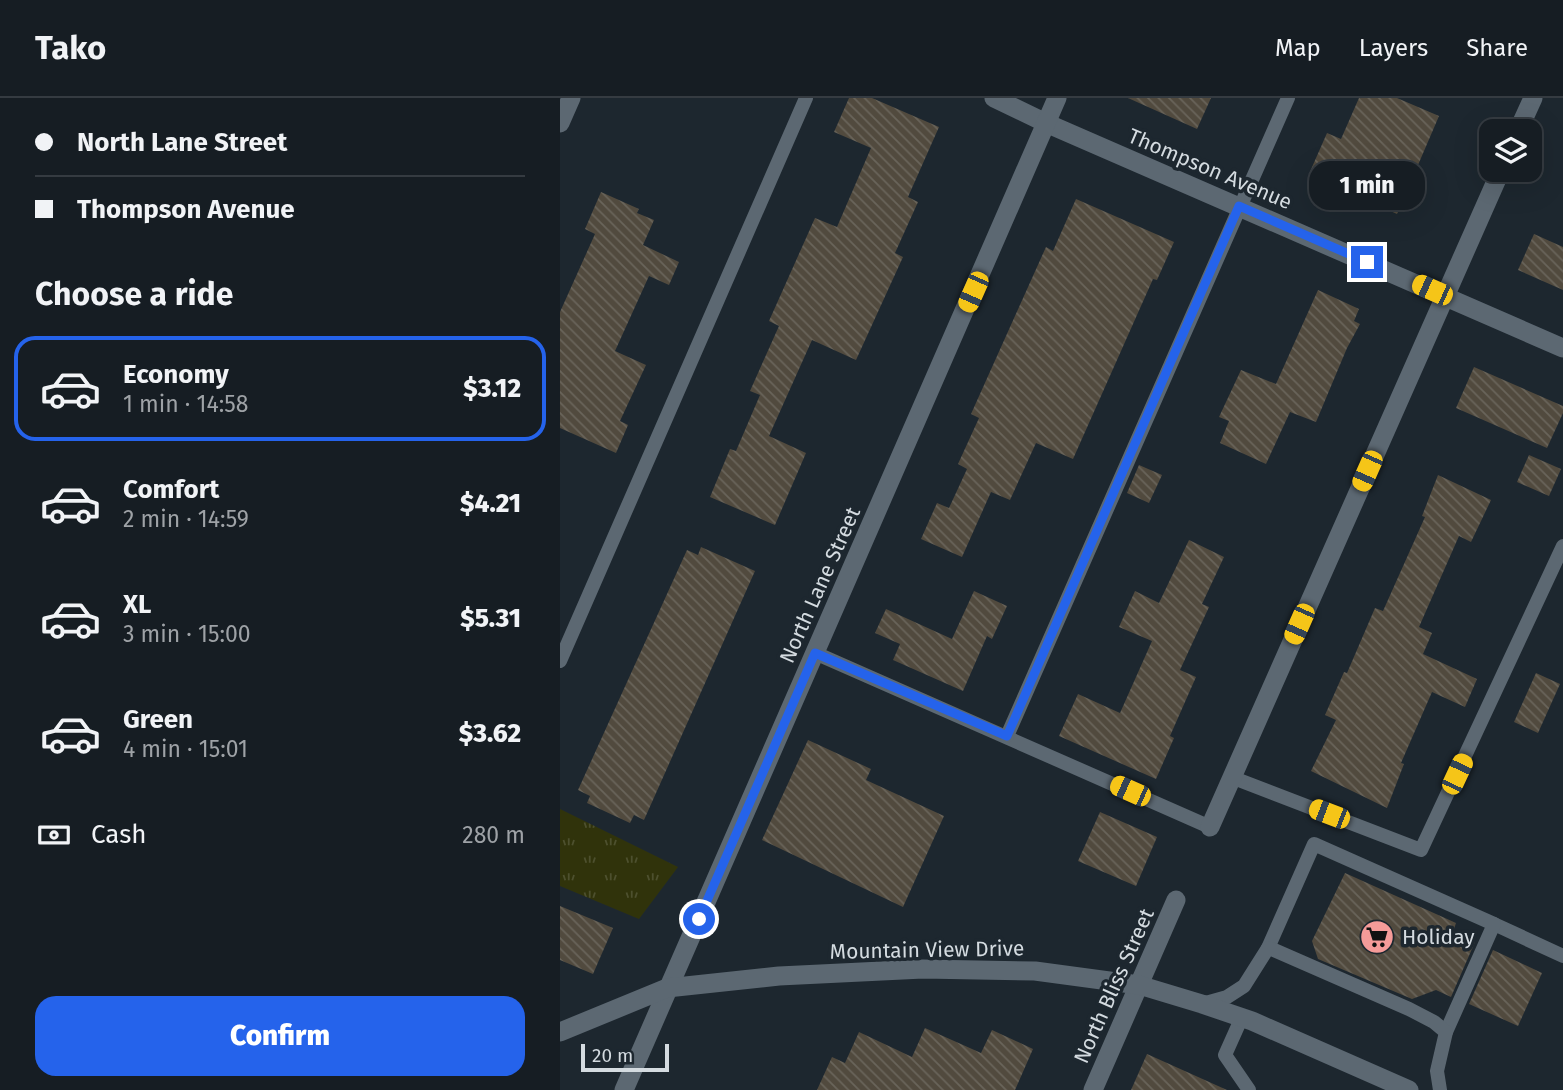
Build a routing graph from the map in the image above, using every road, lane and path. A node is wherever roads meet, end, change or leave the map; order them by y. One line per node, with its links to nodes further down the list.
1 (571, 98): 8 (street)
2 (806, 98): 16 (lane)
3 (994, 98): 9 (street, Thompson Avenue)
4 (1057, 98): 9 (street, North Lane Street)
5 (1288, 98): 11 (lane)
6 (1533, 98): 7 (street)
7 (1523, 119)
8 (560, 123)
9 (1046, 123): 11 (street, Thompson Avenue); 15 (street, North Lane Street)
10 (1496, 182): 12 (street)
11 (1239, 206): 12 (street, Thompson Avenue); 17 (lane)
12 (1445, 296): 13 (street, Thompson Avenue); 18 (street)
13 (1563, 348)
14 (1563, 546): 18 (lane)
15 (815, 653): 17 (lane); 25 (street, North Lane Street)
16 (560, 661)
17 (1007, 736): 19 (lane)
18 (1231, 777): 19 (street)
19 (1210, 827)
20 (1177, 900): 24 (street, North Bliss Street)
21 (1494, 924): 22 (lane); 23 (lane); 29 (lane)
22 (1268, 948): 26 (lane); 29 (lane)
23 (1563, 956)
24 (1139, 985): 25 (street, Mountain View Drive); 26 (street, Mountain View Drive); 32 (street, North Bliss Street)
25 (667, 988): 28 (street, Mountain View Drive); 31 (street, North Lane Street)
26 (1202, 1003): 27 (street, Mountain View Drive)
27 (1242, 1017): 30 (street, Mountain View Drive); 33 (lane)
28 (560, 1032)
29 (1446, 1032): 34 (lane)
30 (1396, 1087)
31 (624, 1090)
32 (1093, 1090)
33 (1249, 1090)
34 (1440, 1090)

